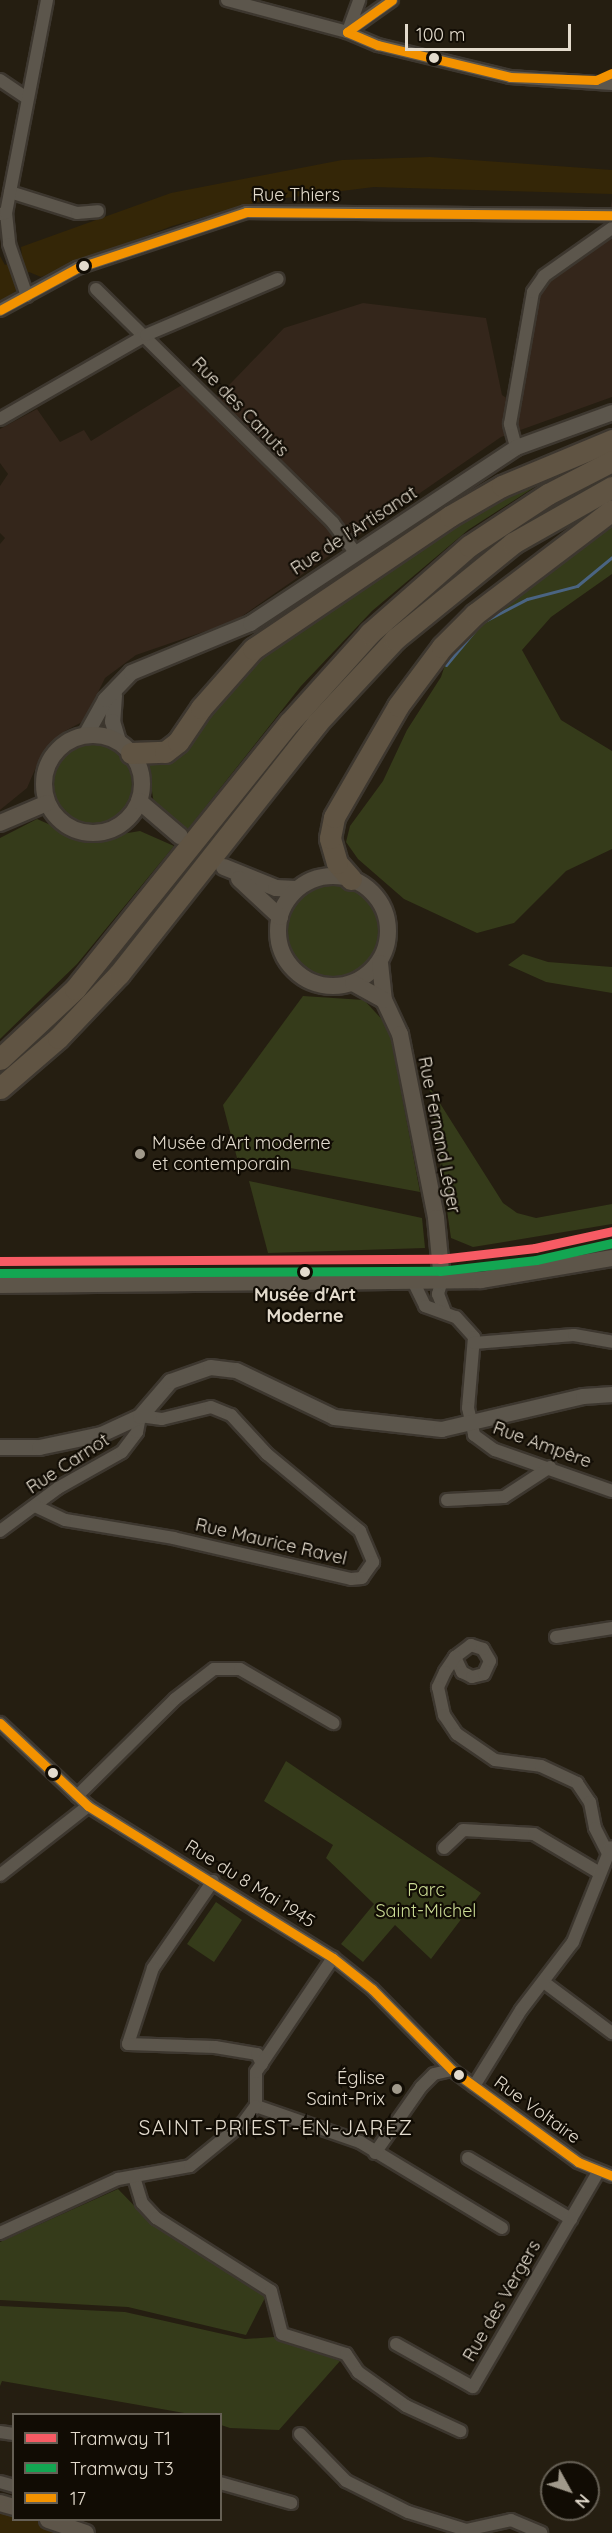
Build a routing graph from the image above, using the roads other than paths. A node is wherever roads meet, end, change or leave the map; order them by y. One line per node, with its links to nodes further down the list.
1 (47, 0): 10 (street)
2 (227, 0): 5 (street)
3 (359, 0): 5 (street)
4 (392, 0): 5 (street)
5 (347, 32): 8 (street)
6 (612, 73): 8 (street)
7 (0, 80): 10 (street)
8 (596, 80): 9 (street)
9 (612, 84)
10 (27, 98): 11 (street)
11 (5, 195): 12 (street); 13 (street)
12 (98, 211)
13 (3, 214): 18 (street)
14 (612, 216): 18 (street, Rue Thiers)
15 (612, 228): 24 (street)
16 (279, 279): 20 (street)
17 (96, 289): 20 (street, Rue des Canuts)
18 (27, 296): 19 (street, Rue Thiers)
19 (0, 310)
20 (146, 335): 22 (street); 28 (street, Rue des Canuts)
21 (612, 412): 24 (street, Rue de l'Artisanat)
22 (0, 419)
23 (612, 440): 31 (highway)
24 (516, 447): 28 (street, Rue de l'Artisanat)
25 (612, 461): 42 (highway)
26 (612, 487): 43 (highway)
27 (612, 510): 36 (highway)
28 (356, 553): 29 (street, Rue de l'Artisanat)
29 (119, 683): 30 (street, Rue de l'Artisanat); 31 (street)
30 (85, 735): 31 (main road); 33 (main road)
31 (124, 747): 32 (main road)
32 (140, 801): 34 (main road); 34 (main road)
33 (46, 803): 34 (main road); 35 (main road)
34 (130, 817)
35 (0, 823)
36 (351, 879): 37 (main road); 39 (main road)
37 (296, 889): 38 (main road); 38 (main road)
38 (280, 917): 40 (main road)
39 (380, 963): 40 (main road); 41 (main road, Rue Fernand Léger)
40 (353, 983): 41 (main road)
41 (384, 1000): 45 (main road, Rue Fernand Léger)
42 (0, 1059)
43 (0, 1088)
44 (612, 1258): 45 (main road)
45 (442, 1280): 46 (main road); 48 (street)
46 (413, 1281): 47 (main road); 48 (street)
47 (0, 1285)
48 (445, 1312): 50 (street)
49 (612, 1342): 50 (street)
50 (474, 1343): 54 (street)
51 (612, 1394): 54 (street)
52 (140, 1416): 53 (street); 55 (street); 60 (street, Rue Carnot); 60 (street, Rue Maurice Ravel)
53 (400, 1422): 54 (street); 55 (street)
54 (473, 1422): 57 (street, Rue Ampère)
55 (26, 1445): 56 (street)
56 (0, 1447)
57 (550, 1467): 58 (street, Rue Ampère); 59 (street)
58 (612, 1491)
59 (447, 1500)
60 (35, 1506): 61 (street, Rue Carnot)
61 (0, 1531)
62 (612, 1628): 63 (street)
63 (556, 1637)
64 (455, 1657): 70 (street)
65 (0, 1723): 67 (street, Rue du 8 Mai 1945)
66 (333, 1723): 67 (street)
67 (76, 1796): 68 (street, Rue du 8 Mai 1945)
68 (88, 1806): 72 (street); 73 (street, Rue du 8 Mai 1945)
69 (444, 1848): 71 (street)
70 (610, 1849): 71 (street)
71 (598, 1872): 75 (street)
72 (0, 1875)
73 (213, 1881): 74 (street, Rue du 8 Mai 1945); 77 (street)
74 (333, 1958): 77 (street); 78 (street, Rue du 8 Mai 1945)
75 (545, 1983): 76 (street); 79 (street)
76 (612, 2033)
77 (262, 2064): 80 (street)
78 (452, 2070): 79 (street, Rue du 8 Mai 1945); 81 (street)
79 (474, 2086): 83 (street, Rue Voltaire)
80 (256, 2106): 81 (street); 85 (street)
81 (375, 2153): 87 (street)
82 (468, 2158): 86 (street)
83 (597, 2174): 84 (street, Rue Voltaire); 86 (street, Rue des Vergers)
84 (612, 2176)
85 (134, 2177): 88 (street); 90 (street)
86 (571, 2219): 89 (street, Rue des Vergers)
87 (502, 2228)
88 (0, 2233)
89 (396, 2344)
90 (460, 2431)
91 (300, 2434): 96 (street)
92 (222, 2484): 93 (street)
93 (291, 2504)
94 (51, 2521): 95 (main road)
95 (86, 2533)
96 (541, 2533)

